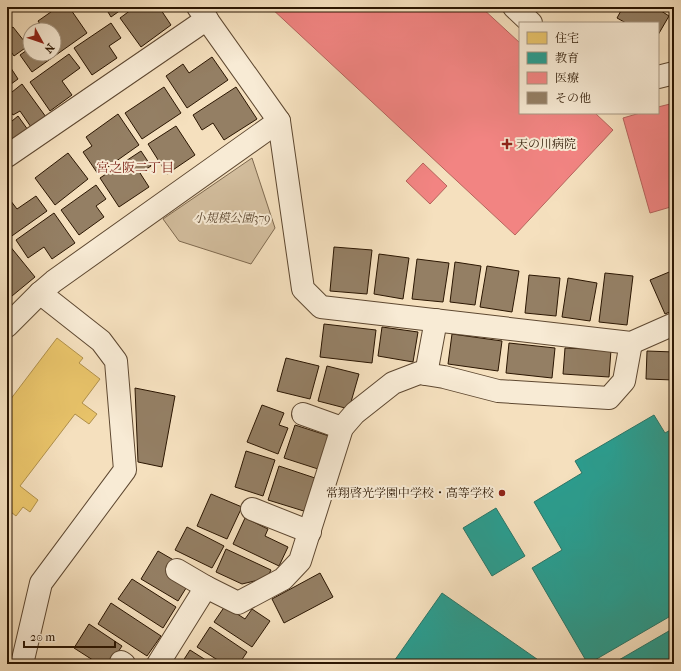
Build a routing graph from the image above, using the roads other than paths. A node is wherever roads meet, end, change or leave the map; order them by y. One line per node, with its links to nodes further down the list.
1 (514, 7): 3 (street)
2 (202, 13): 6 (street); 7 (street)
3 (530, 22)
4 (674, 73): 5 (street)
5 (659, 77)
6 (278, 121): 8 (street); 9 (street)
7 (7, 156)
8 (40, 293): 11 (street); 20 (street)
9 (436, 320): 12 (street); 13 (street)
10 (674, 324): 12 (street)
11 (7, 326)
12 (631, 344): 13 (street)
13 (426, 374): 15 (street)
14 (303, 414): 15 (street)
15 (342, 428): 17 (street)
16 (252, 509): 17 (street)
17 (310, 532): 19 (street)
18 (177, 570): 19 (street)
19 (206, 587): 21 (street)
20 (22, 664)
21 (158, 664)

